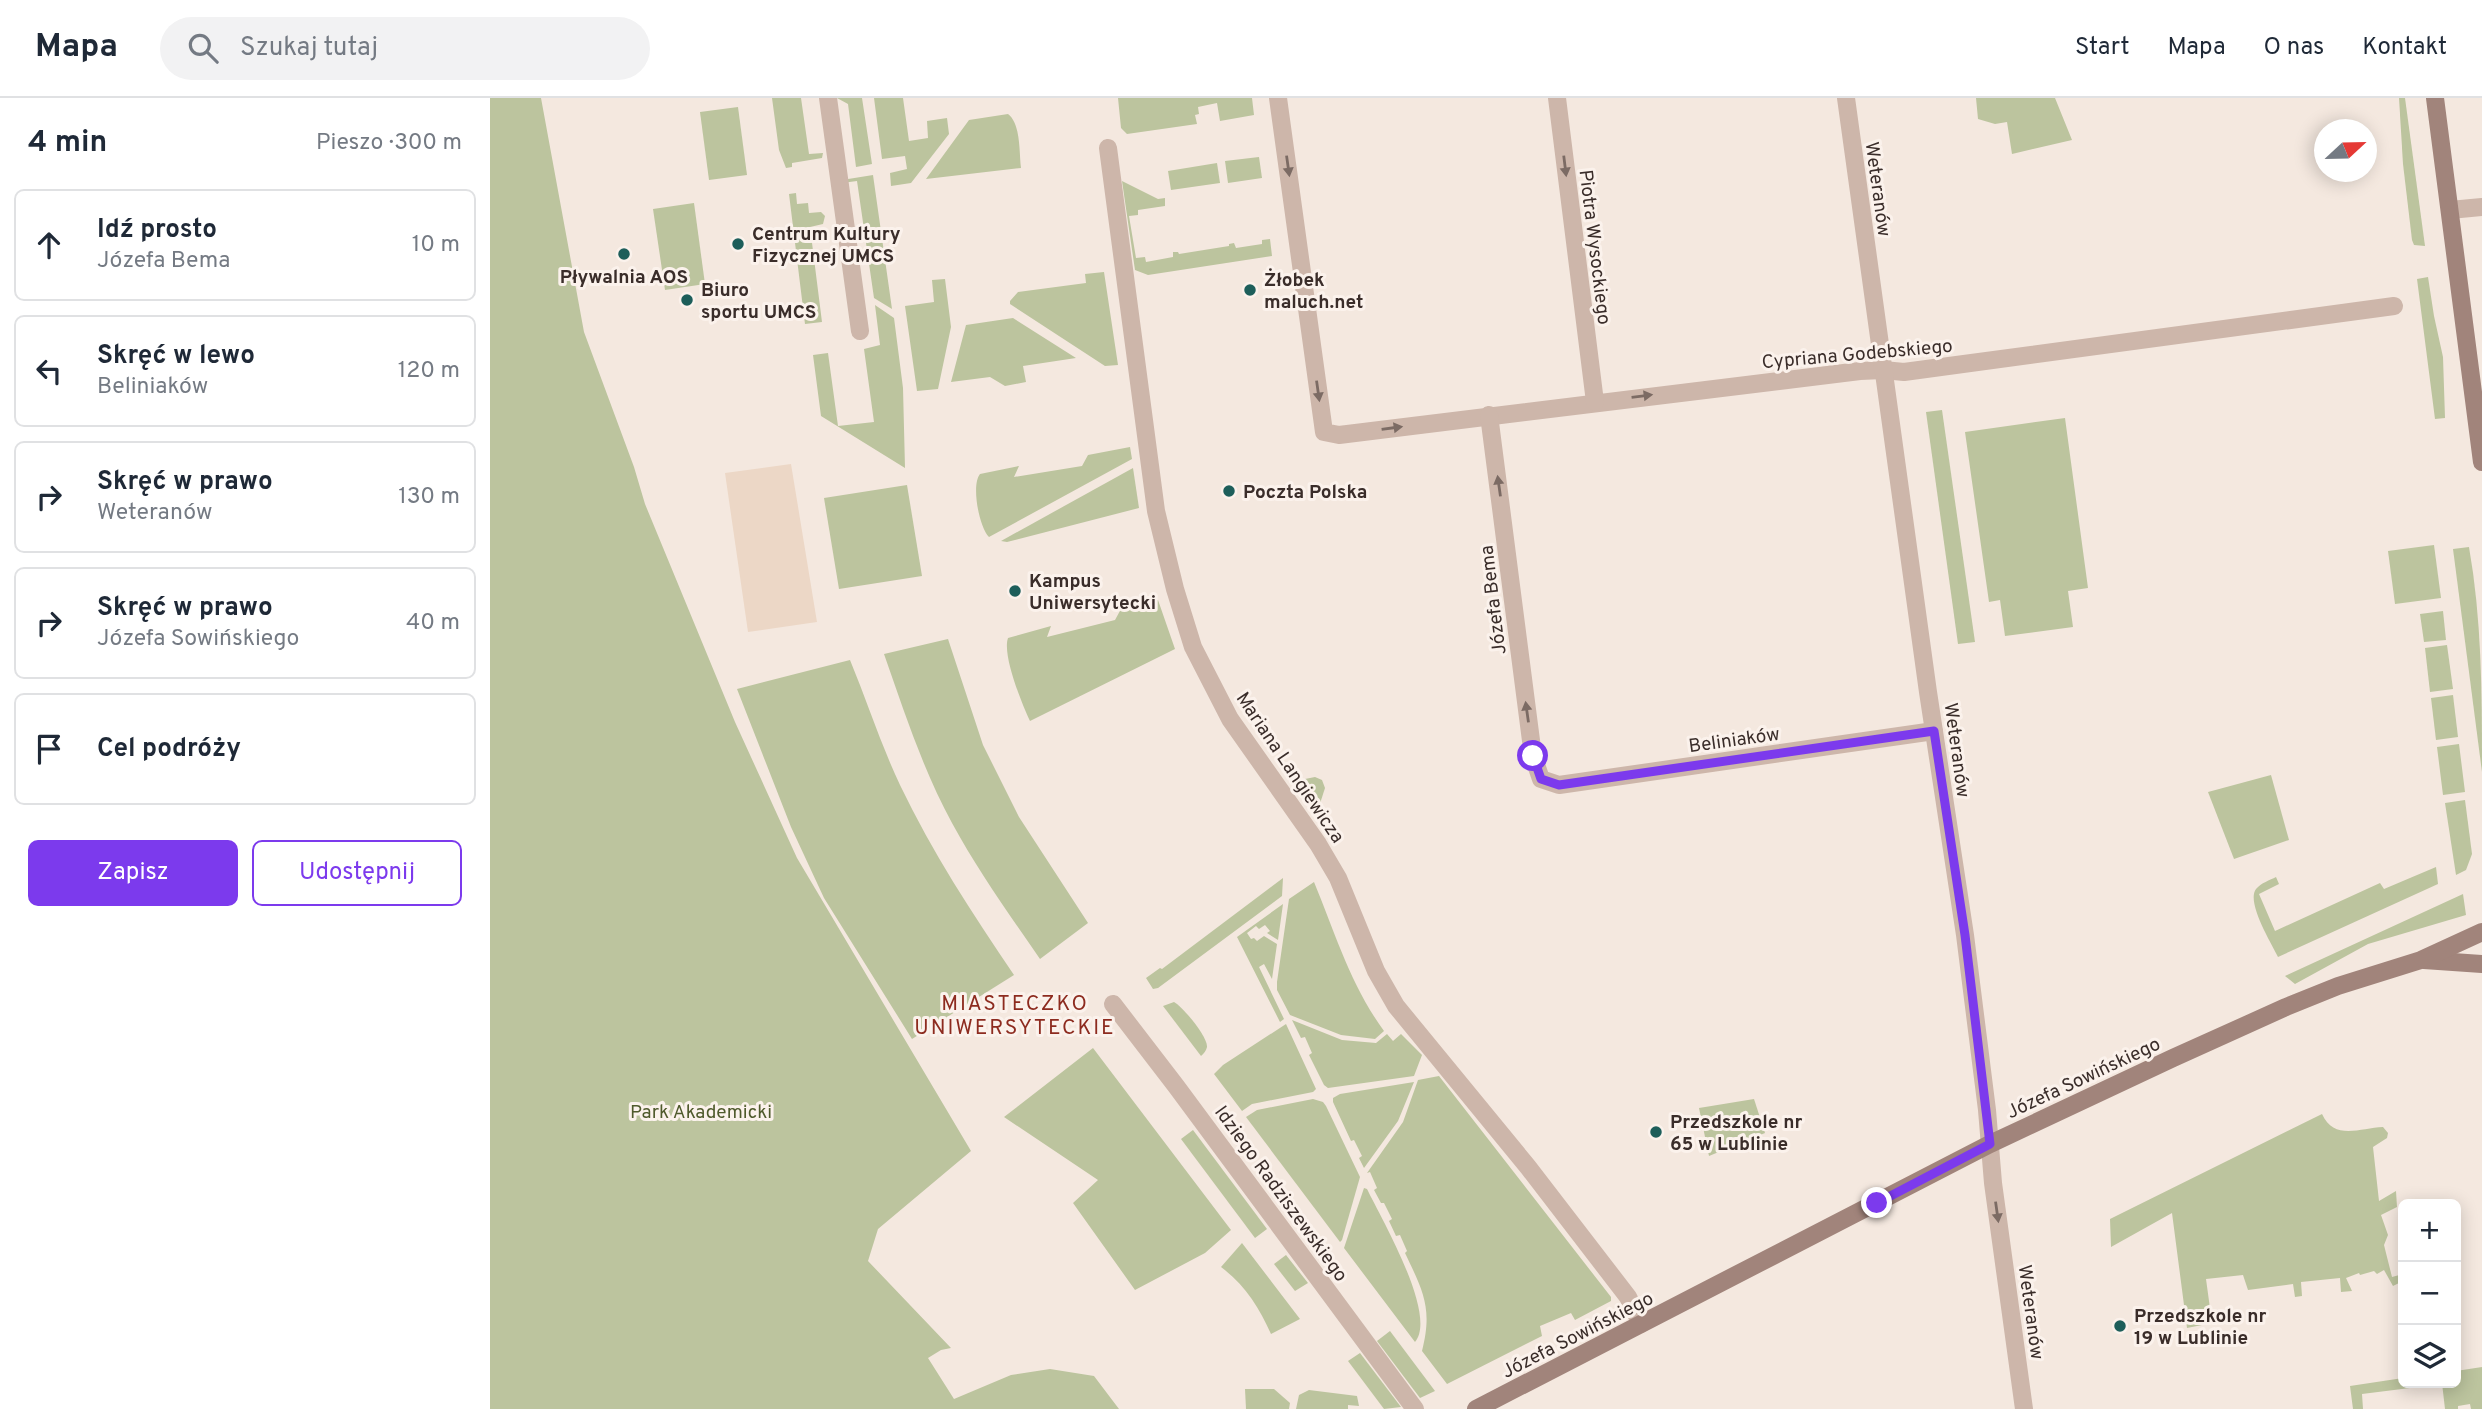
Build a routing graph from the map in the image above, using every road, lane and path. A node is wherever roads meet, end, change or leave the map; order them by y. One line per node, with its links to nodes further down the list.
1 (828, 98): 10 (street)
2 (1278, 98): 13 (street, Cypriana Godebskiego, one-way to 13)
3 (1556, 98): 12 (street, Piotra Wysockiego, one-way to 12)
4 (1846, 98): 11 (street, Weteranów)
5 (2435, 98): 8 (main road)
6 (1108, 148): 22 (street, Mariana Langiewicza)
7 (2482, 207): 8 (street)
8 (2449, 210): 14 (main road)
9 (2394, 306): 11 (street, Cypriana Godebskiego)
10 (860, 331)
11 (1883, 370): 12 (street, Cypriana Godebskiego, one-way to 11); 15 (street, Weteranów)
12 (1594, 402): 13 (street, Cypriana Godebskiego)
13 (1489, 415): 16 (street, Józefa Bema, one-way to 13)
14 (2482, 461)
15 (1934, 731): 16 (street, Beliniaków); 21 (street, Weteranów)
16 (1541, 779)
17 (2482, 932): 18 (main road, Józefa Sowińskiego)
18 (2421, 960): 19 (main road, Józefa Sowińskiego); 21 (main road, Józefa Sowińskiego)
19 (2482, 964)
20 (1112, 1004): 23 (street, Idziego Radziszewskiego)
21 (1990, 1144): 22 (main road, Józefa Sowińskiego); 25 (street, Weteranów, one-way to 25)
22 (1642, 1324): 24 (main road, Józefa Sowińskiego)
23 (1415, 1409)
24 (1476, 1409)
25 (2024, 1409)

